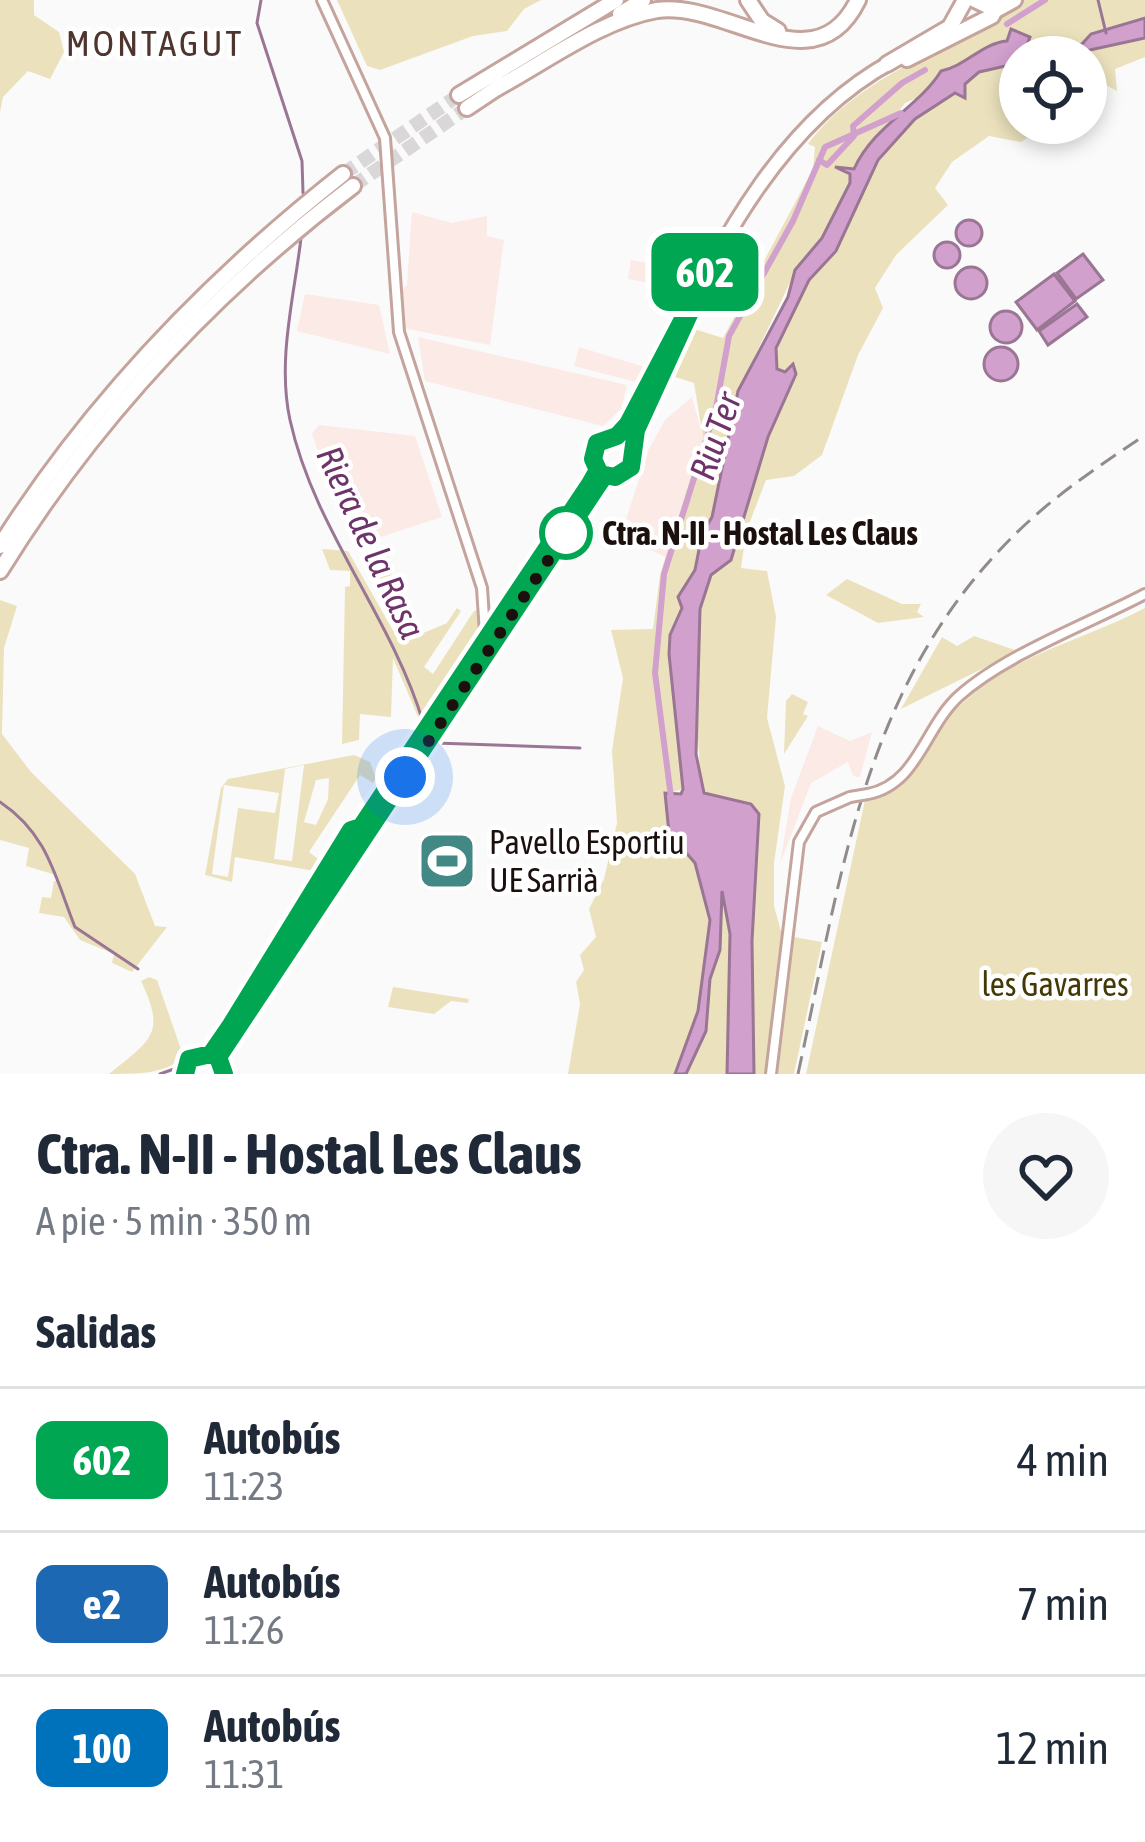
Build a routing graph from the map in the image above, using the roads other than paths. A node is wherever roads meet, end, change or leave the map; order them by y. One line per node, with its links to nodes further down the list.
1 (616, 0): 12 (highway)
2 (643, 0): 12 (highway)
3 (748, 0): 4 (highway)
4 (855, 0): 12 (highway)
5 (965, 0): 11 (highway)
6 (975, 0): 9 (highway)
7 (1014, 0): 9 (highway); 10 (main road)
8 (326, 2): 20 (street)
9 (998, 5): 10 (highway); 11 (main road)
10 (908, 59): 13 (main road)
11 (887, 64): 13 (main road)
12 (497, 88)
13 (839, 100): 14 (main road)
14 (712, 264): 15 (main road); 16 (main road)
15 (617, 436): 16 (main road); 17 (main road)
16 (631, 446): 17 (main road)
17 (601, 473): 22 (main road); 24 (main road)
18 (0, 546): 19 (highway)
19 (0, 571)
20 (482, 588): 22 (street); 23 (street)
21 (1145, 594): 27 (street, bridge)
22 (515, 597): 23 (main road)
23 (481, 646): 24 (main road)
24 (214, 1055): 25 (main road); 26 (main road)
25 (184, 1074)
26 (224, 1074)
27 (772, 1074)

